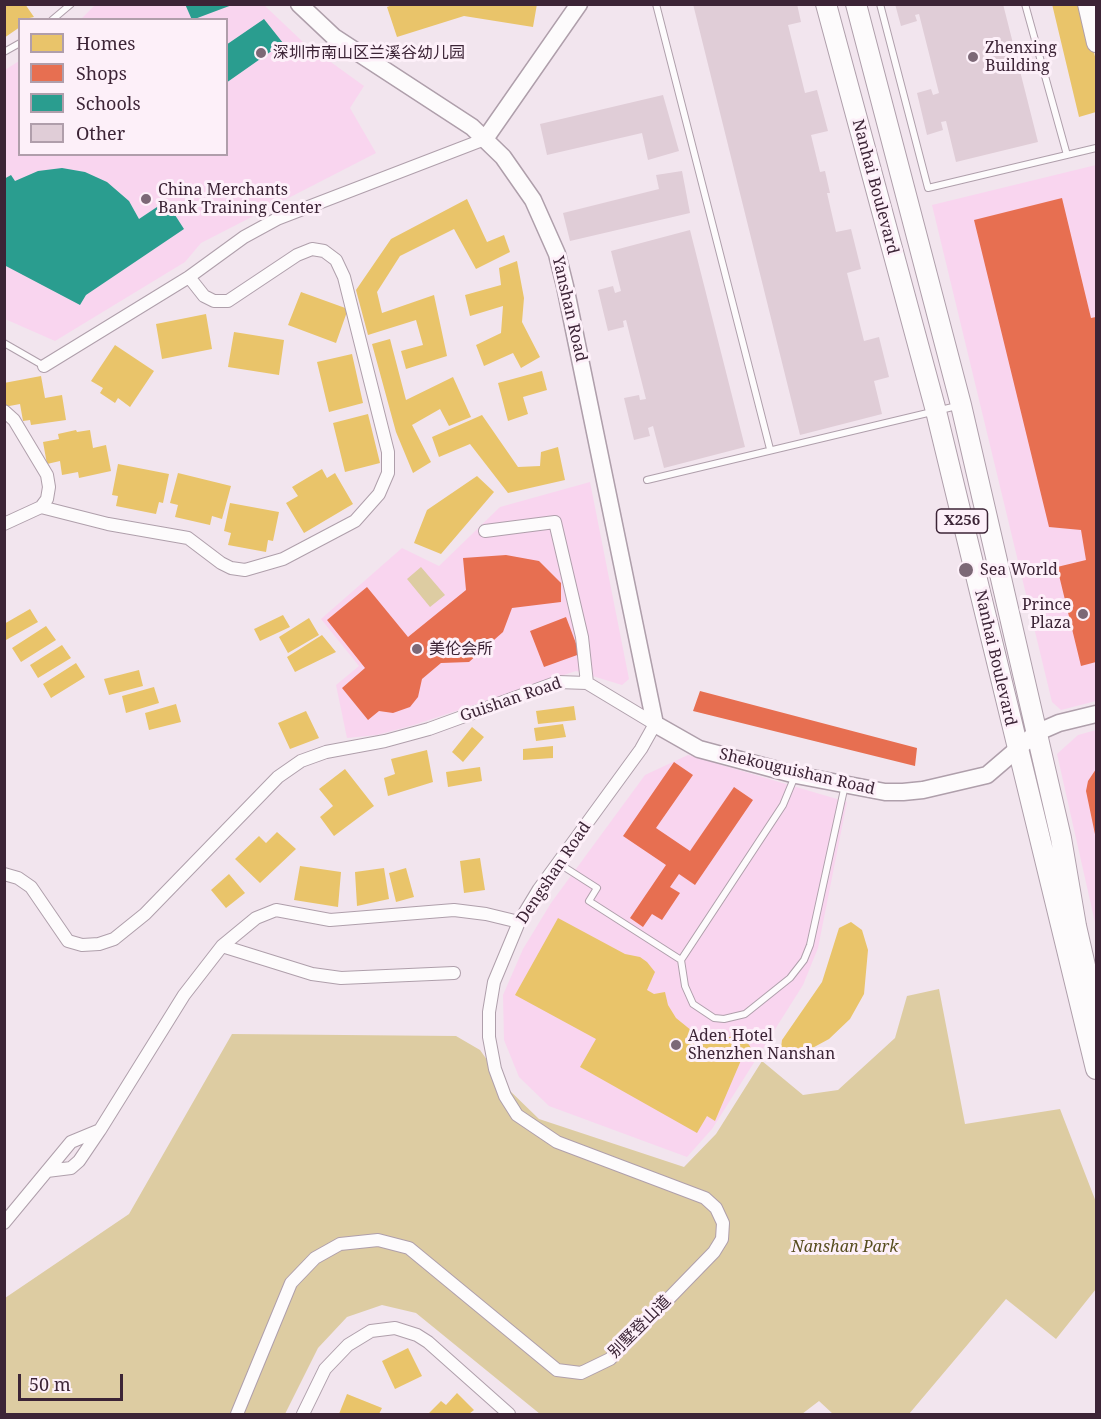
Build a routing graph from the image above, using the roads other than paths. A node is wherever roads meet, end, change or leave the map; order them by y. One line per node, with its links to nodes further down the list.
1 (71, 4): 10 (lane)
2 (579, 4): 14 (street)
3 (656, 4): 23 (lane)
4 (826, 4): 22 (main road, Nanhai Boulevard / X256)
5 (856, 4): 20 (main road, Nanhai Boulevard / X256)
6 (880, 4): 16 (lane)
7 (1025, 4): 16 (lane)
8 (1087, 4): 11 (main road)
9 (303, 6): 14 (street, Yanshan Road)
10 (54, 18)
11 (1096, 43)
12 (18, 44): 13 (lane)
13 (4, 52)
14 (485, 139): 17 (street); 30 (street, Yanshan Road)
15 (1096, 148): 16 (lane)
16 (1067, 155)
17 (189, 277): 19 (street); 25 (street)
18 (4, 343): 19 (lane)
19 (44, 366)
20 (961, 405): 22 (lane); 31 (main road, Nanhai Boulevard / X256)
21 (4, 411): 25 (street)
22 (936, 411): 23 (lane); 32 (main road, Nanhai Boulevard / X256)
23 (770, 449): 24 (lane)
24 (647, 480)
25 (41, 507): 26 (street)
26 (4, 524)
27 (485, 531): 28 (street)
28 (587, 683): 30 (street, Guishan Road); 36 (street, Guishan Road)
29 (1096, 714): 31 (street)
30 (655, 724): 33 (street, Shekouguishan Road); 35 (street, Dengshan Road)
31 (1036, 733): 32 (street, Shekouguishan Road); 41 (main road, Nanhai Boulevard / X256)
32 (1017, 751): 34 (street, Shekouguishan Road); 43 (main road, Nanhai Boulevard / X256)
33 (796, 775): 34 (street, Shekouguishan Road); 39 (lane)
34 (845, 784): 39 (lane)
35 (558, 863): 37 (street, Dengshan Road); 39 (lane)
36 (4, 874)
37 (519, 922): 38 (street); 42 (street, Dengshan Road)
38 (222, 946): 40 (street); 45 (street)
39 (681, 960)
40 (454, 973)
41 (1096, 1014)
42 (489, 1037): 48 (street, 别墅登山道)
43 (1093, 1039): 44 (main road, Nanhai Boulevard / X256)
44 (1096, 1069)
45 (100, 1130): 46 (street); 46 (street)
46 (47, 1171): 47 (street)
47 (4, 1223)
48 (237, 1414)
49 (303, 1414): 50 (street)
50 (509, 1414)

